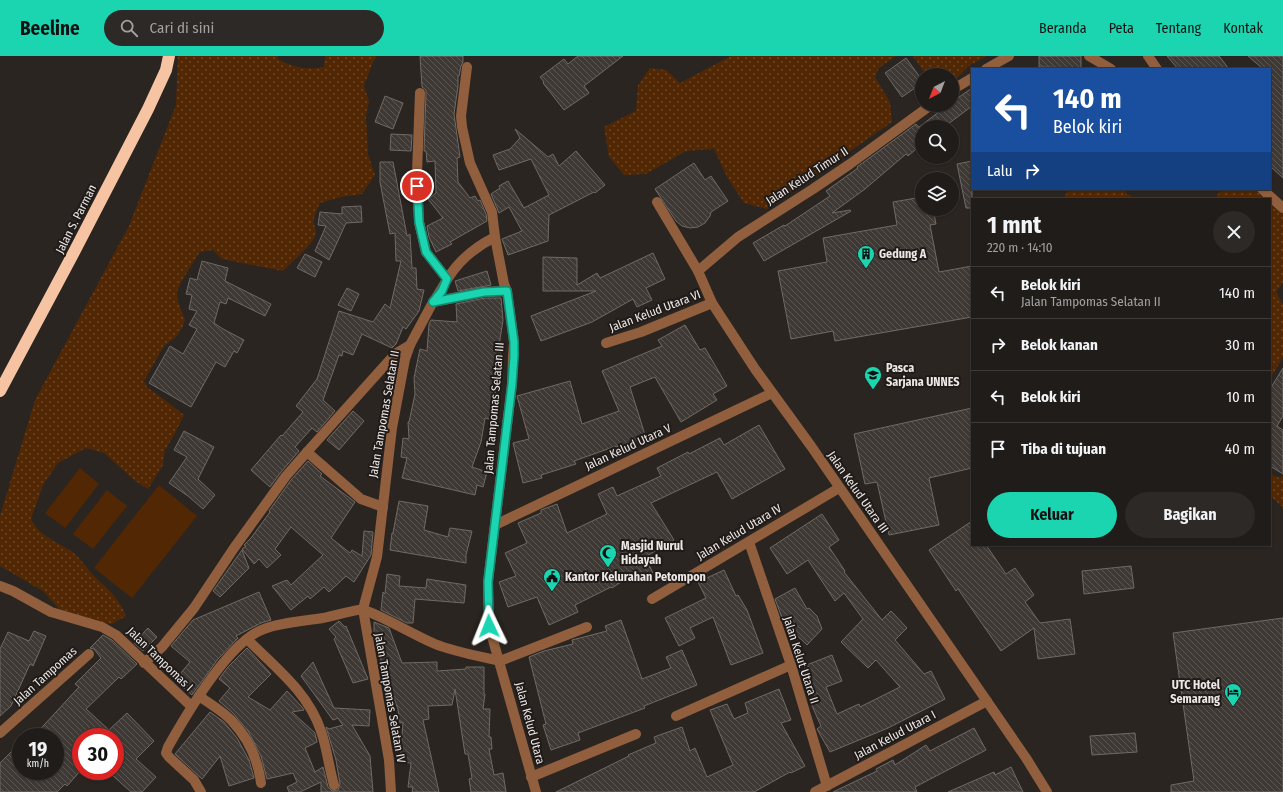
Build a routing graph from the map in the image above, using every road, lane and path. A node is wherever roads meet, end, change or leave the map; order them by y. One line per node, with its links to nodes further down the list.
1 (169, 56): 24 (highway, Jalan S. Parman)
2 (1009, 56): 6 (street)
3 (1089, 56): 7 (street)
4 (1148, 56): 8 (street)
5 (466, 67): 16 (street, Jalan Tampomas Selatan III)
6 (988, 68)
7 (1109, 68)
8 (1156, 68)
9 (971, 79): 10 (street)
10 (959, 86)
11 (420, 93): 18 (street)
12 (921, 112): 17 (street, Jalan Kelud Timur II)
13 (1263, 190): 15 (street)
14 (657, 202): 17 (street, Jalan Kelud Utara III)
15 (1283, 208)
16 (495, 237): 18 (street, Jalan Tampomas Selatan II); 19 (street, Jalan Tampomas Selatan III)
17 (698, 271): 21 (street, Jalan Kelud Utara III)
18 (447, 279): 20 (street, Jalan Tampomas Selatan II)
19 (507, 291): 20 (street); 29 (street, Jalan Tampomas Selatan III)
20 (433, 302): 23 (street, Jalan Tampomas Selatan II)
21 (712, 303): 22 (street, Jalan Kelud Utara VI); 25 (street, Jalan Kelud Utara III)
22 (606, 343)
23 (410, 345): 26 (street); 28 (street, Jalan Tampomas Selatan II)
24 (0, 391)
25 (772, 393): 27 (street, Jalan Kelud Utara III); 29 (street, Jalan Kelud Utara V)
26 (307, 452): 28 (street); 38 (street)
27 (839, 488): 30 (street, Jalan Kelud Utara IV); 41 (street, Jalan Kelud Utara III)
28 (383, 507): 33 (street, Jalan Tampomas Selatan II)
29 (495, 525): 37 (street, Jalan Tampomas Selatan III)
30 (749, 542): 32 (street, Jalan Kelud Utara IV); 39 (street, Jalan Kelut Utara II)
31 (0, 586): 38 (street, Jalan Tampomas I)
32 (652, 599)
33 (362, 609): 35 (street); 37 (street); 51 (street, Jalan Tampomas Selatan IV)
34 (587, 627): 37 (street)
35 (246, 639): 40 (street); 48 (street)
36 (89, 654): 44 (street, Jalan Tampomas)
37 (500, 660): 46 (street, Jalan Kelud Utara)
38 (144, 662): 42 (street, Jalan Tampomas I)
39 (790, 665): 43 (street); 49 (street, Jalan Kelut Utara II)
40 (199, 696): 42 (street); 47 (street)
41 (987, 701): 49 (street, Jalan Kelud Utara I); 54 (street, Jalan Kelud Utara III)
42 (192, 706): 50 (street)
43 (676, 716)
44 (0, 733)
45 (636, 734): 46 (street)
46 (531, 777): 52 (street, Jalan Kelud Utara)
47 (261, 783)
48 (334, 785)
49 (827, 786): 53 (street, Jalan Kelud Utara I)
50 (201, 792)
51 (391, 792)
52 (536, 792)
53 (815, 792)
54 (1047, 792)

